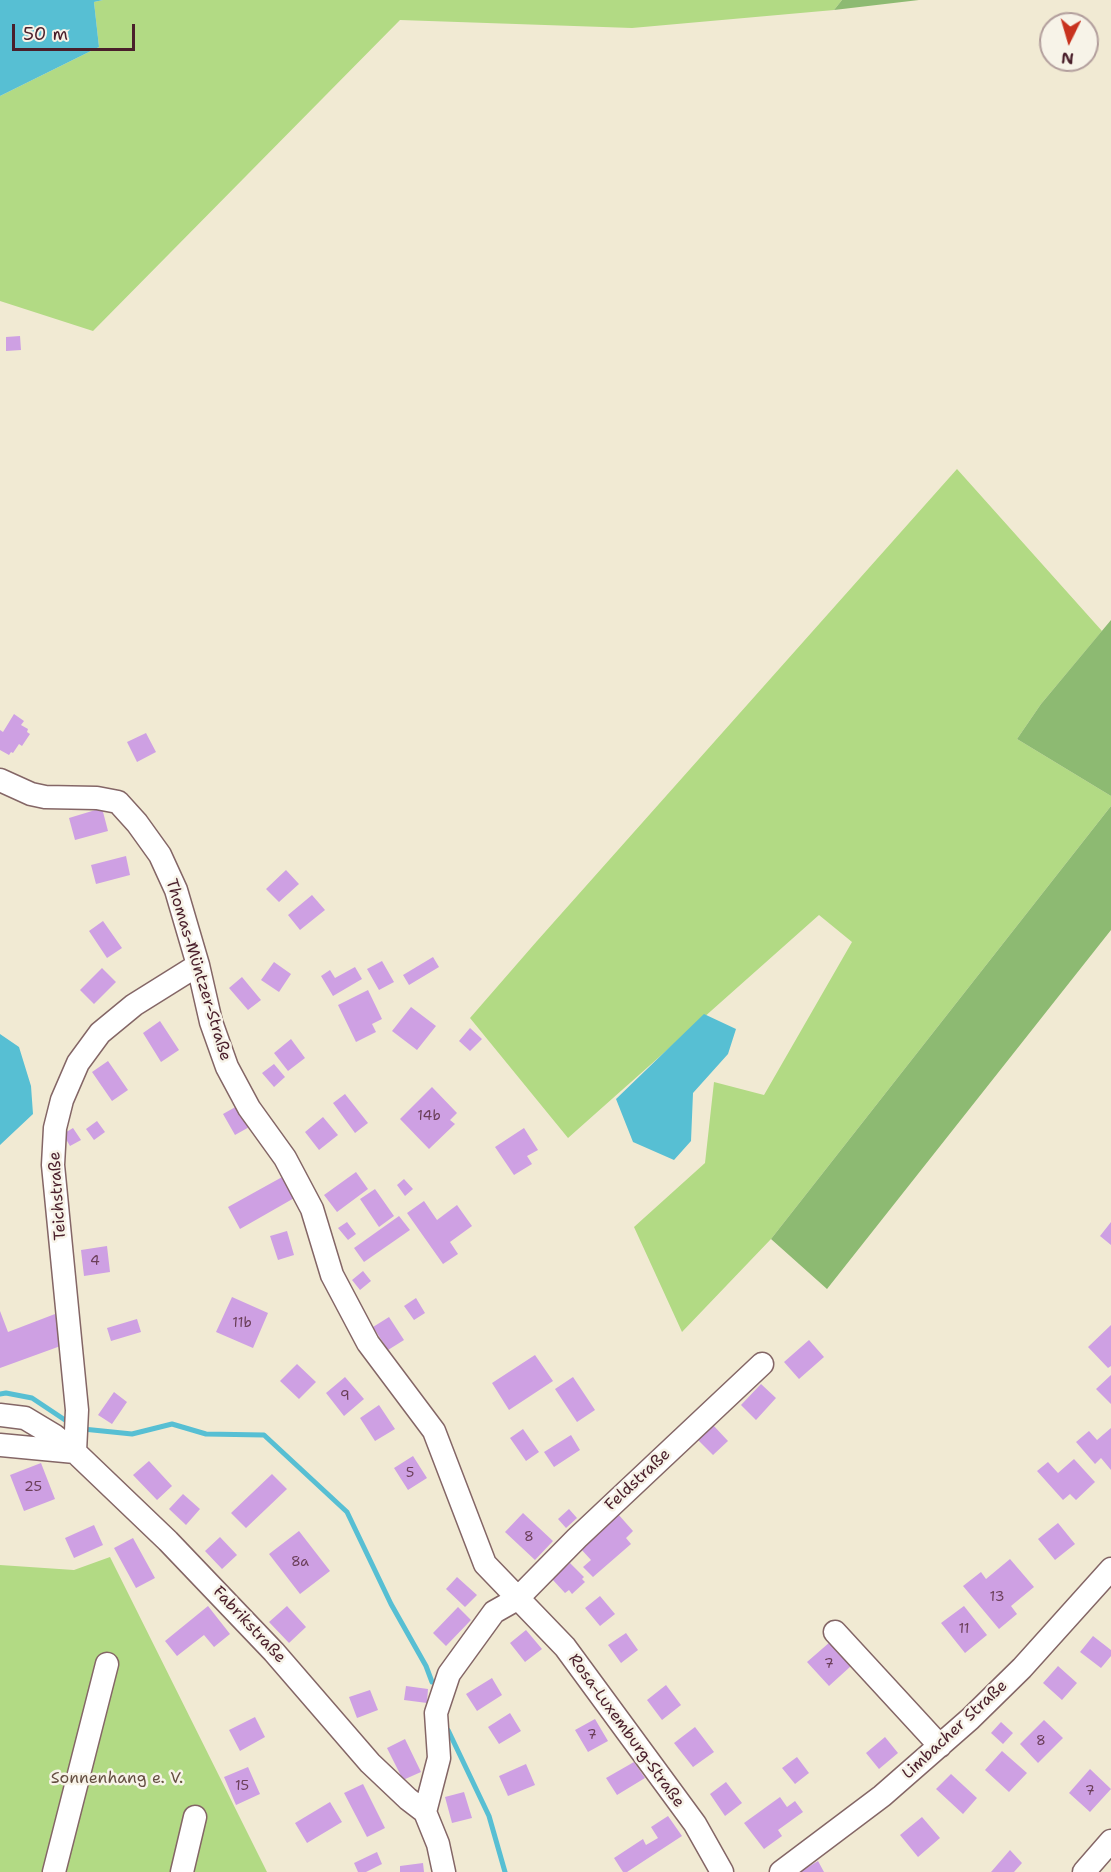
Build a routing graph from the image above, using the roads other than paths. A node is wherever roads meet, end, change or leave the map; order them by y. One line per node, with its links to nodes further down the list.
1 (0, 780): 2 (street, Thomas-Müntzer-Straße)
2 (198, 965): 5 (street, Teichstraße); 8 (street, Thomas-Müntzer-Straße)
3 (762, 1364): 8 (street, Feldstraße)
4 (0, 1415): 5 (street, Fabrikstraße)
5 (75, 1444): 6 (street); 12 (street, Fabrikstraße)
6 (0, 1445)
7 (1111, 1569): 11 (street, Limbacher Straße)
8 (517, 1599): 12 (street); 18 (street, Rosa-Luxemburg-Straße)
9 (835, 1632): 11 (street)
10 (107, 1664): 15 (street)
11 (940, 1746): 19 (street, Limbacher Straße)
12 (425, 1812): 17 (street, Fabrikstraße)
13 (195, 1817): 16 (street)
14 (1111, 1841): 20 (street)
15 (54, 1872)
16 (182, 1872)
17 (444, 1872)
18 (722, 1872)
19 (782, 1872)
20 (1084, 1872)

